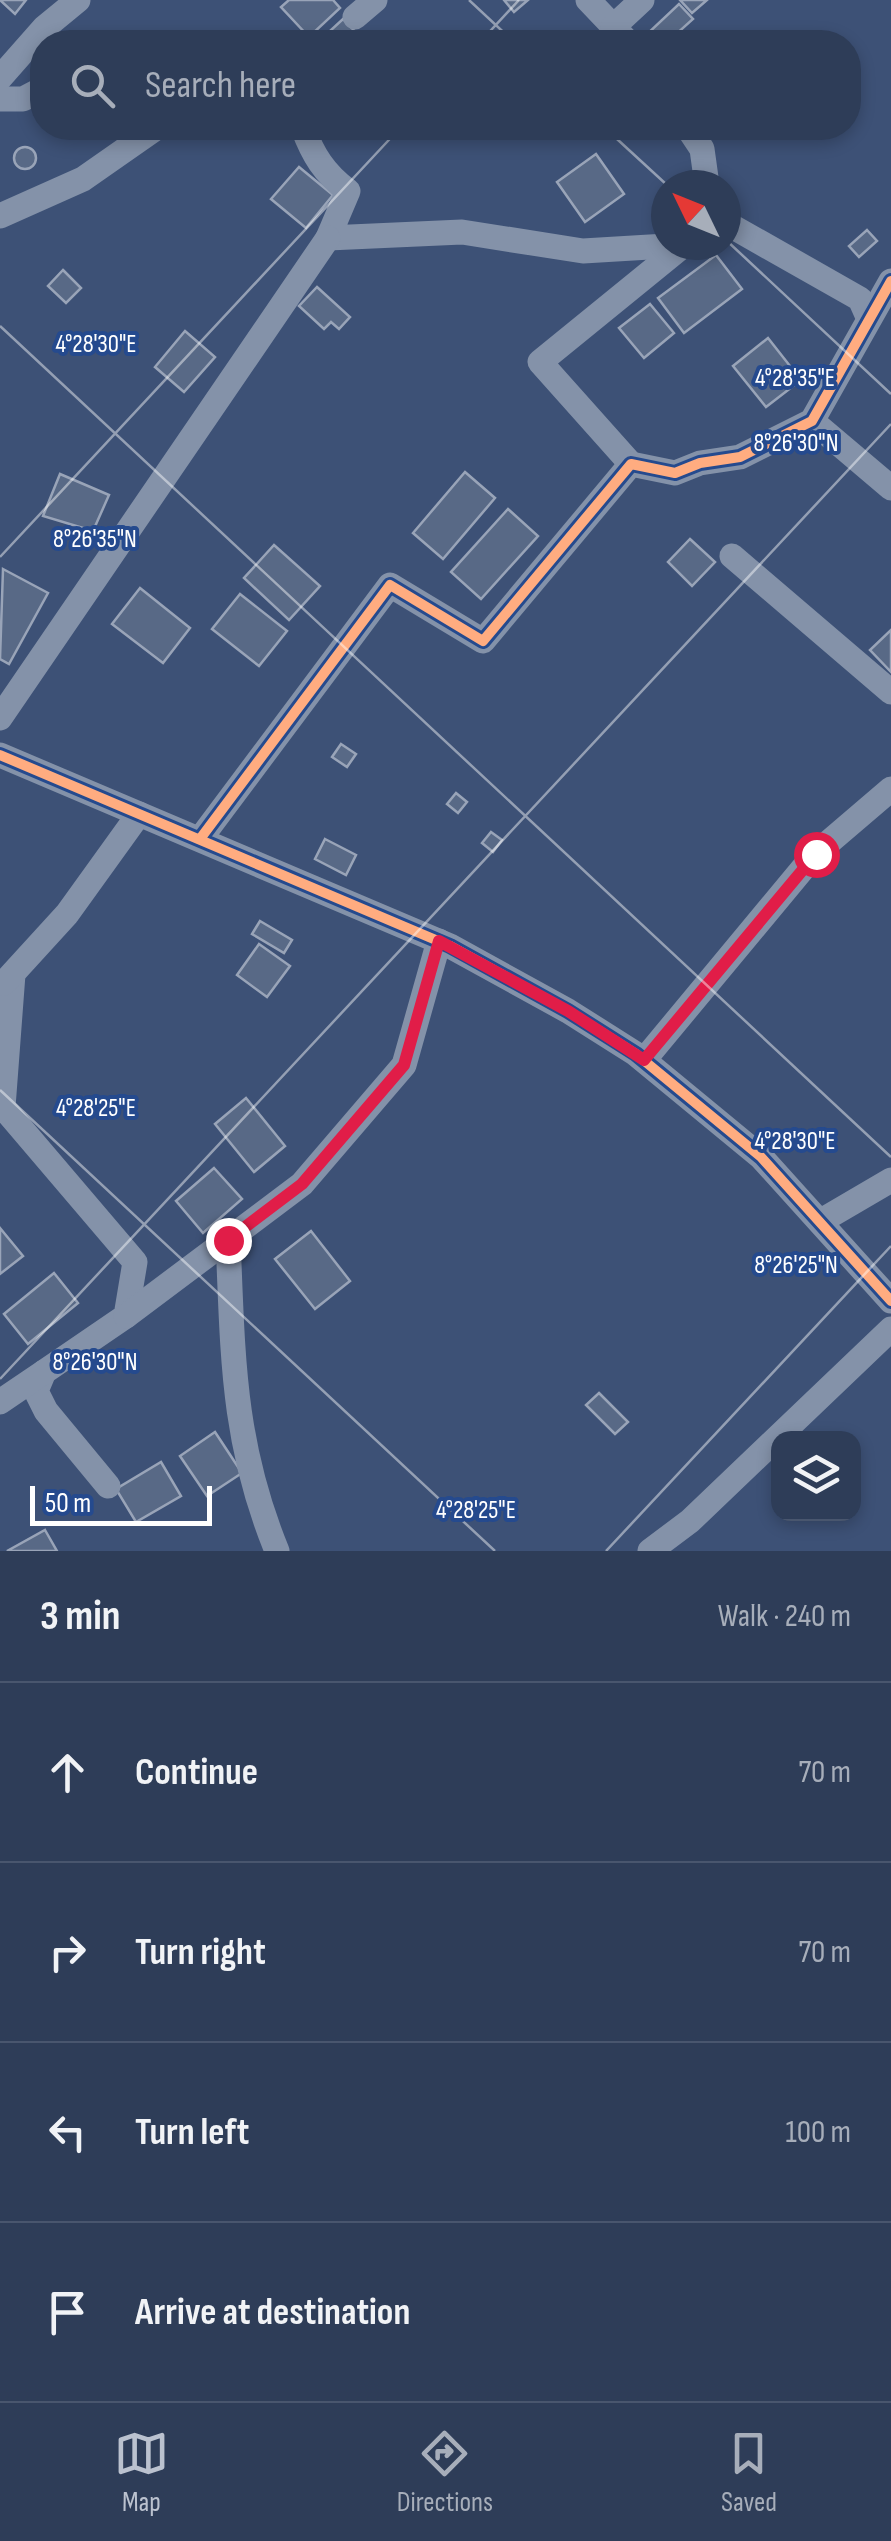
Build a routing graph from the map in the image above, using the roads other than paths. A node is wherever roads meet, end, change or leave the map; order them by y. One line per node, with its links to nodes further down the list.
1 (78, 0): 4 (street)
2 (588, 0): 5 (street)
3 (642, 0): 6 (street)
4 (42, 30)
5 (616, 30)
6 (624, 30)
7 (30, 44): 8 (street)
8 (0, 78)
9 (30, 95): 10 (street)
10 (0, 99)
11 (139, 140): 15 (street)
12 (308, 140): 17 (street)
13 (696, 140): 14 (street)
14 (705, 170)
15 (0, 216)
16 (741, 232): 21 (street)
17 (328, 238): 18 (street); 27 (street)
18 (651, 248)
19 (665, 260): 23 (street)
20 (891, 281): 21 (street)
21 (868, 317): 22 (street)
22 (812, 421): 23 (street); 24 (street)
23 (632, 464): 31 (street)
24 (891, 488)
25 (732, 556): 26 (street)
26 (891, 692)
27 (0, 718)
28 (0, 755): 30 (street)
29 (891, 788): 35 (street)
30 (139, 814): 31 (street); 33 (street)
31 (200, 839): 32 (street)
32 (439, 941): 35 (street); 39 (street)
33 (6, 980): 34 (street)
34 (4, 1036): 36 (street)
35 (644, 1060): 38 (street)
36 (1, 1111): 41 (street)
37 (891, 1180): 38 (street)
38 (821, 1221): 40 (street)
39 (228, 1240): 41 (street); 46 (street)
40 (891, 1301)
41 (126, 1316): 43 (street)
42 (891, 1329): 47 (street)
43 (44, 1372): 44 (street); 45 (street)
44 (0, 1402)
45 (108, 1486)
46 (278, 1551)
47 (650, 1551)

